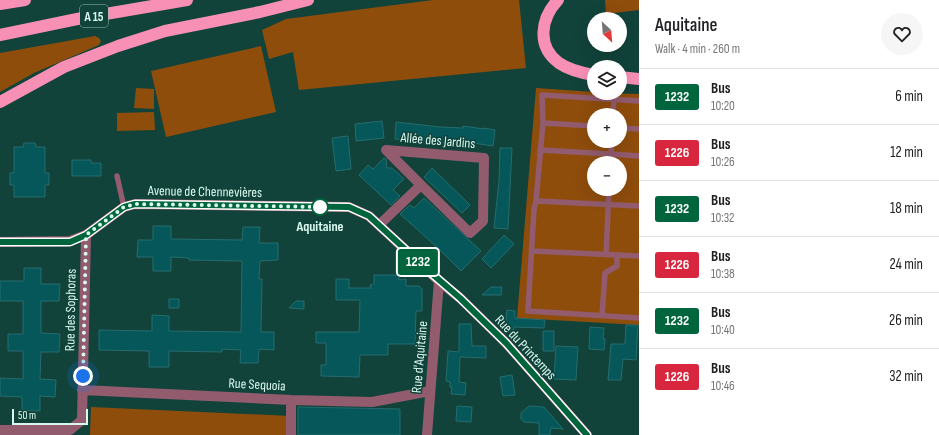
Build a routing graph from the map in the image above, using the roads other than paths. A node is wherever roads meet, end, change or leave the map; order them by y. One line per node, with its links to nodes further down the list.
1 (24, 0): 5 (highway)
2 (188, 0): 6 (highway, A 15)
3 (308, 0): 13 (highway)
4 (558, 0): 7 (highway)
5 (2, 4)
6 (0, 35)
7 (587, 73)
8 (627, 78): 9 (highway)
9 (639, 79)
10 (587, 98): 14 (lane)
11 (626, 100): 12 (lane)
12 (639, 101)
13 (0, 102)
14 (543, 123): 15 (lane); 19 (lane)
15 (587, 126)
16 (627, 128): 17 (lane)
17 (639, 129)
18 (611, 148): 20 (lane)
19 (540, 150): 20 (lane); 25 (lane)
20 (611, 154): 21 (lane)
21 (639, 156)
22 (117, 176): 28 (lane)
23 (421, 185): 23 (street, Allée des Jardins); 30 (street)
24 (609, 196): 26 (lane)
25 (536, 201): 26 (lane); 33 (lane)
26 (608, 204): 27 (lane); 34 (lane)
27 (639, 206)
28 (124, 207): 29 (street, Avenue de Chennevières); 31 (street, Avenue de Chennevières)
29 (349, 207): 30 (street, Rue du Printemps)
30 (379, 225): 37 (street, Rue du Printemps)
31 (86, 235): 32 (street, Avenue de Chennevières); 40 (street, Rue des Sophoras)
32 (0, 242)
33 (532, 251): 34 (lane); 38 (lane)
34 (606, 255): 35 (lane)
35 (617, 255): 36 (lane); 38 (lane)
36 (639, 256)
37 (439, 281): 41 (street, Rue d'Aquitaine); 46 (street, Rue du Printemps)
38 (602, 316): 39 (lane)
39 (639, 318)
40 (82, 390): 42 (street, Rue Sequoia); 43 (street, Rue des Sophoras)
41 (430, 391): 42 (street, Rue Sequoia); 45 (street, Rue d'Aquitaine)
42 (291, 400): 44 (street)
43 (0, 430)
44 (291, 435)
45 (427, 435)
46 (587, 435)

